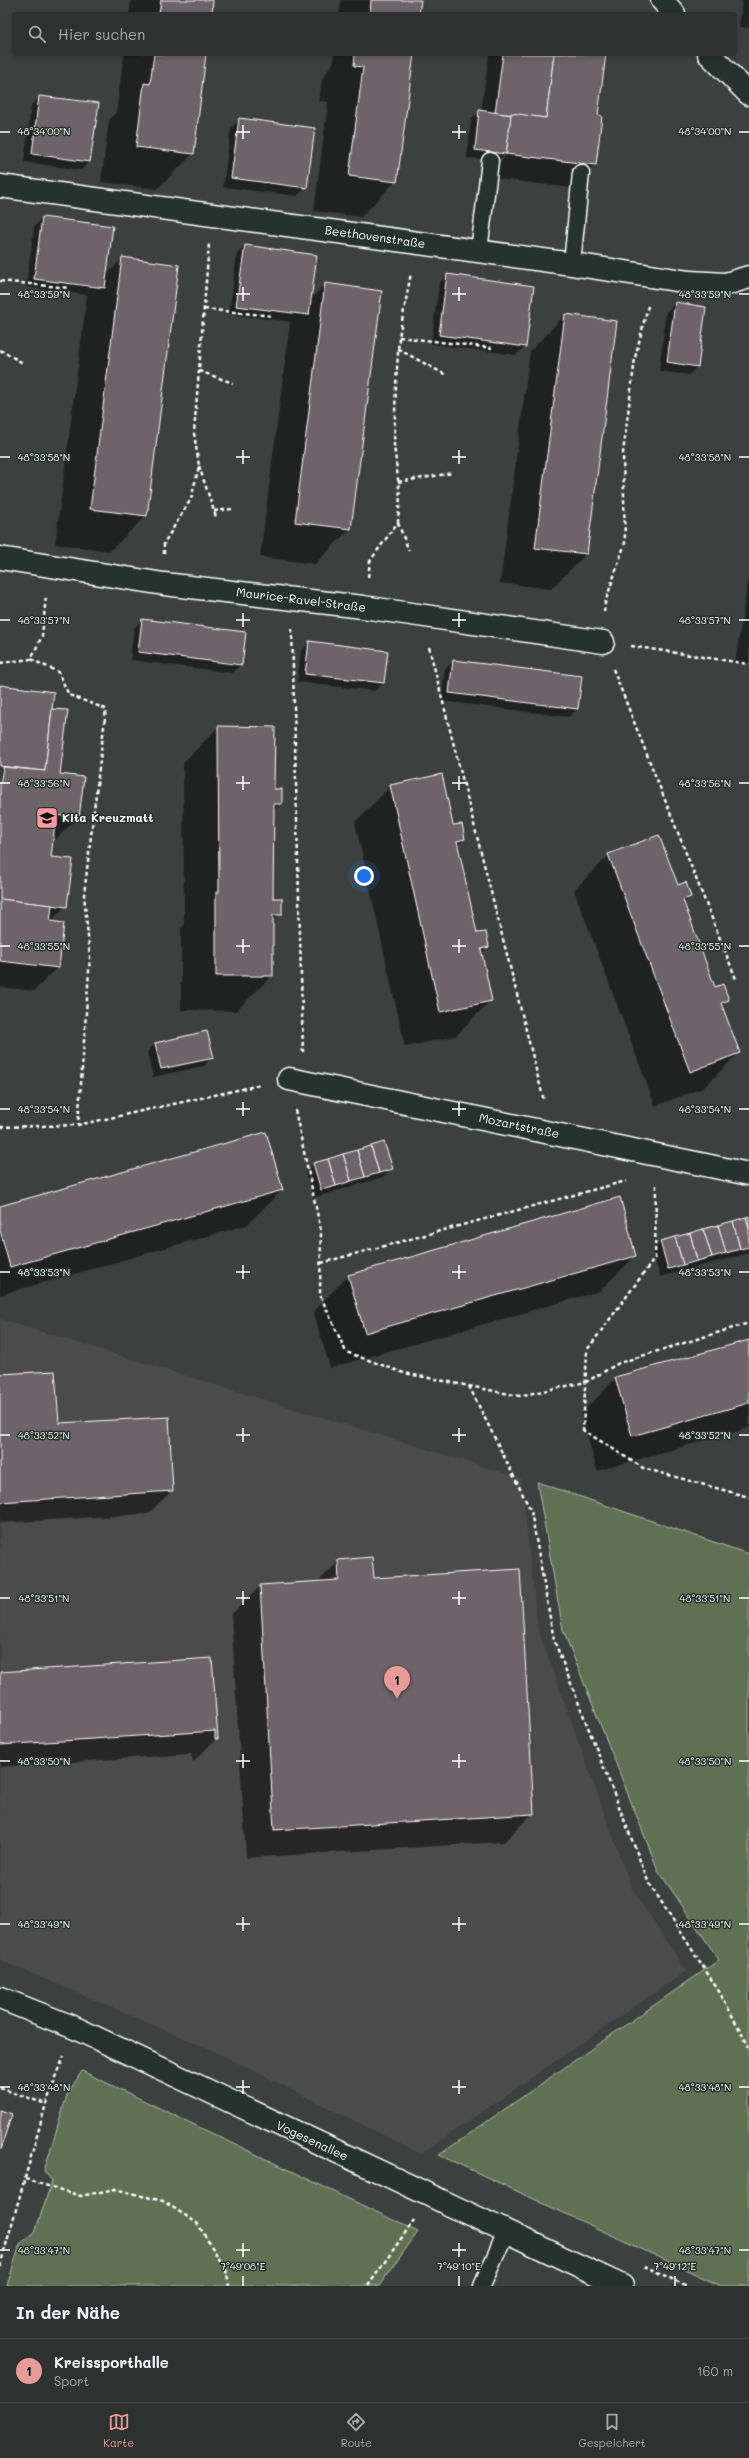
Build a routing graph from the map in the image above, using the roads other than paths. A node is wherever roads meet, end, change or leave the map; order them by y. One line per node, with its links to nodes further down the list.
1 (662, 0): 2 (street)
2 (672, 12)
3 (711, 56): 4 (street)
4 (749, 94)
5 (490, 161): 8 (lane)
6 (581, 173): 9 (lane)
7 (0, 186): 8 (street, Beethovenstraße)
8 (479, 251): 9 (street, Beethovenstraße)
9 (572, 264): 10 (street, Beethovenstraße)
10 (749, 277)
11 (0, 558): 12 (street, Maurice-Ravel-Straße)
12 (603, 642)
13 (296, 1080): 14 (street, Mozartstraße)
14 (749, 1174)
15 (0, 1998): 16 (street, Vogesenallee)
16 (506, 2232): 17 (lane); 18 (street, Vogesenallee)
17 (482, 2286)
18 (622, 2286)

